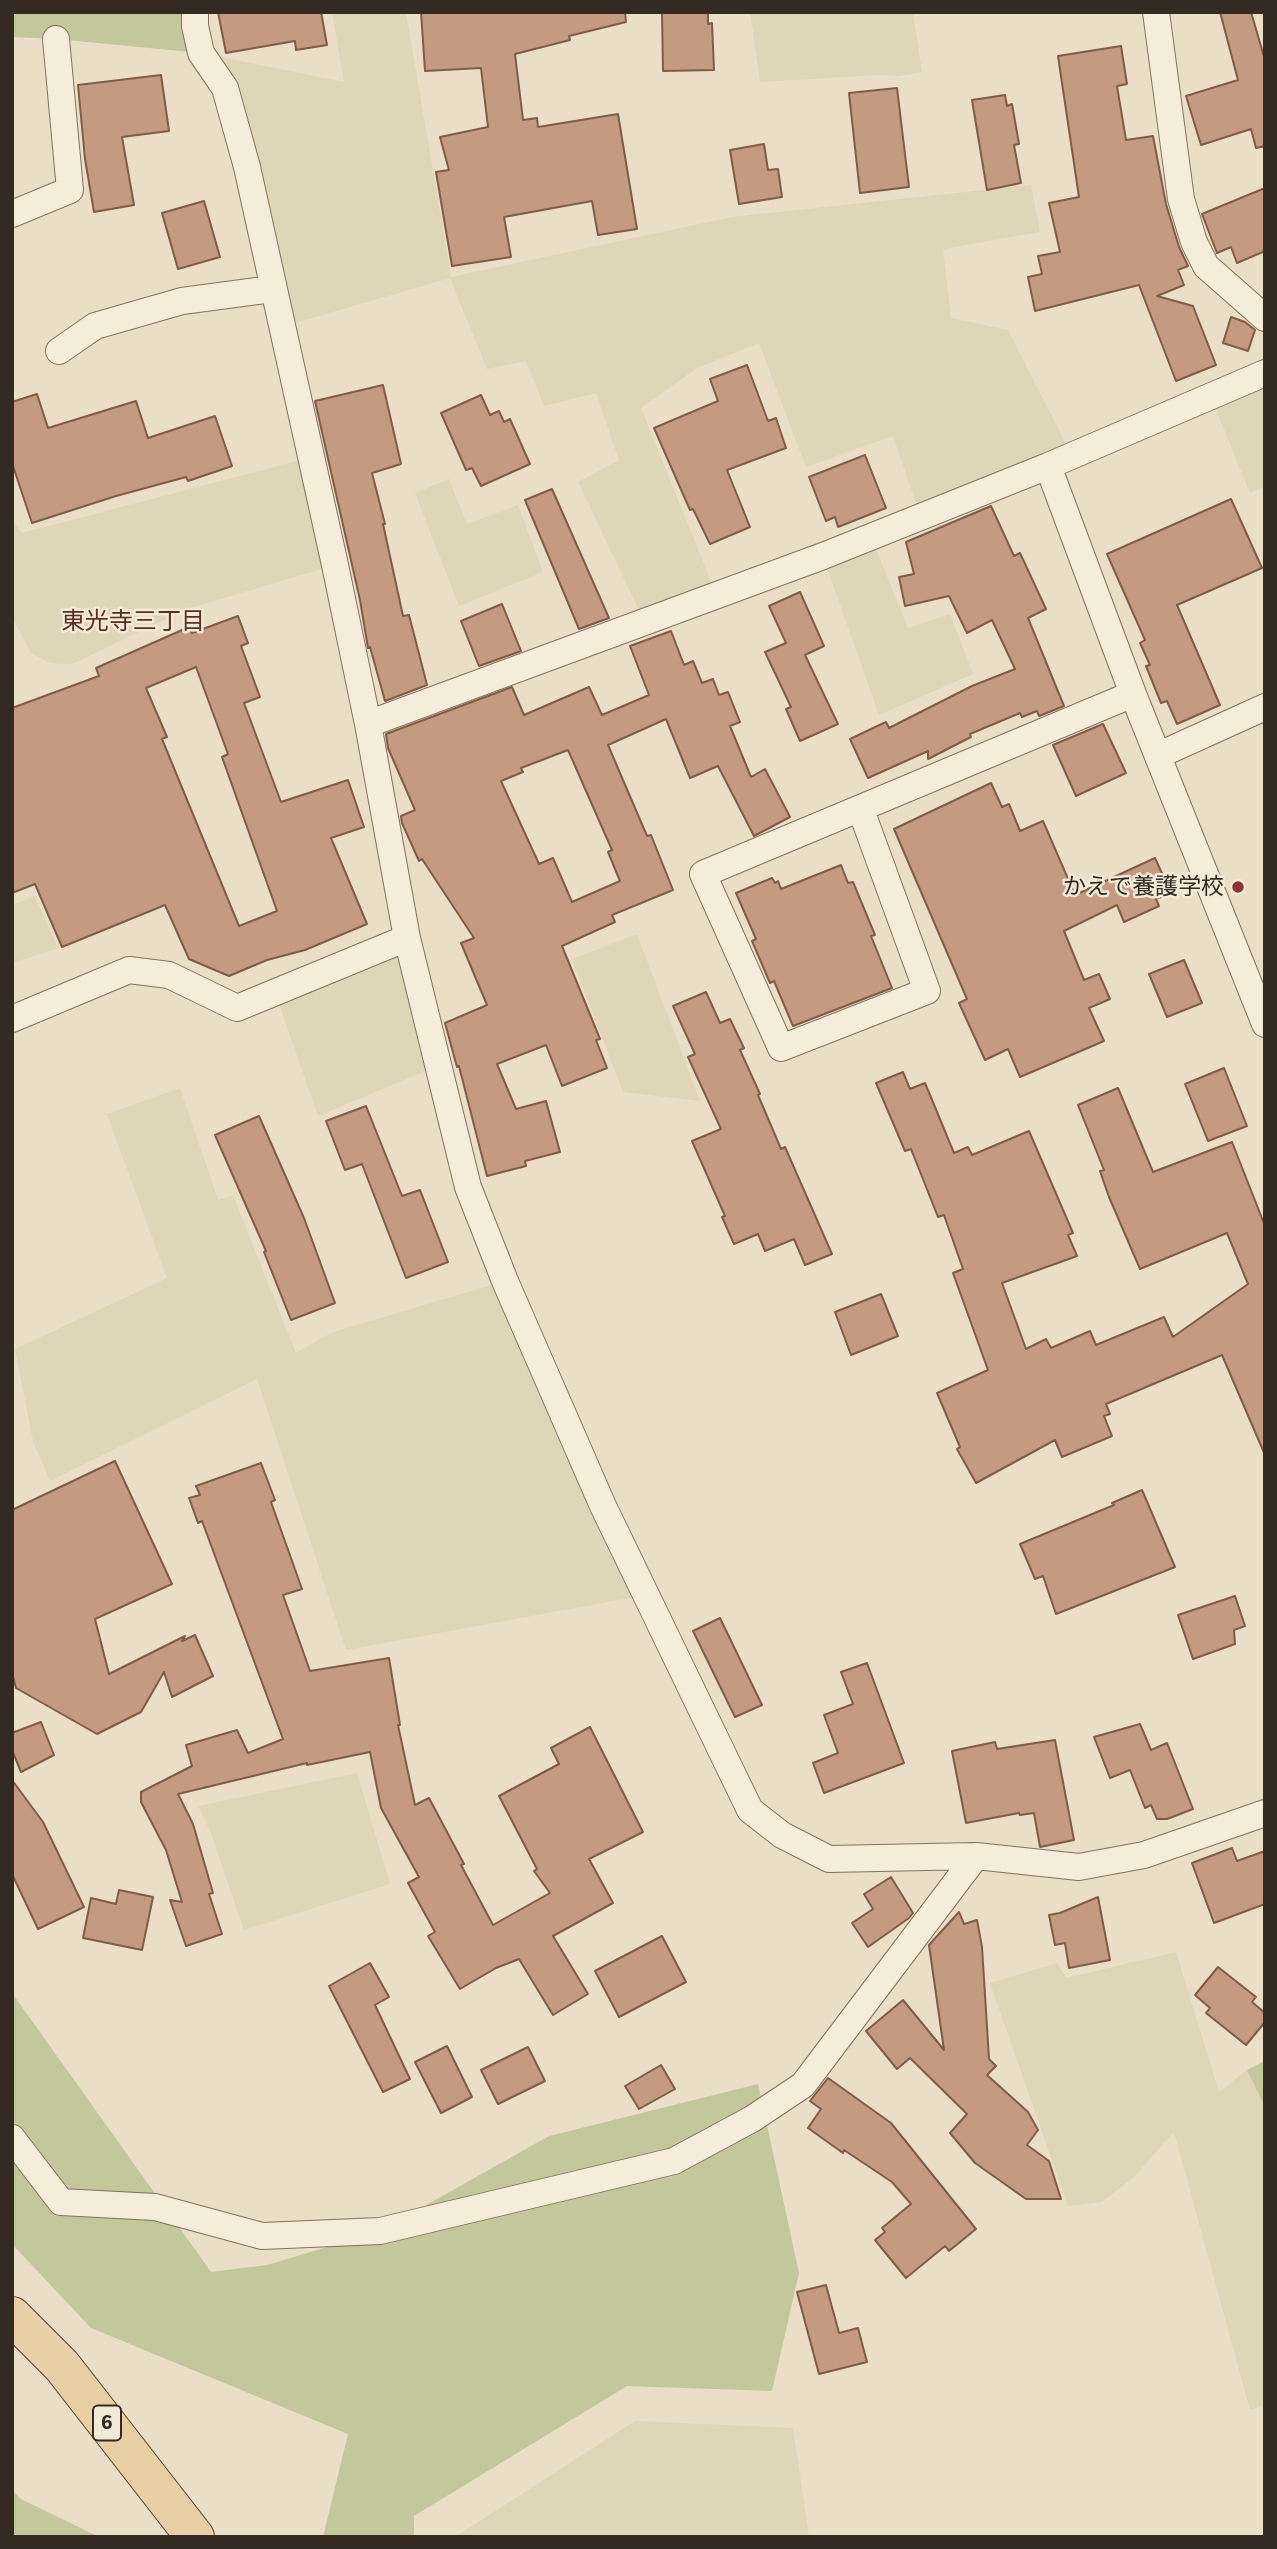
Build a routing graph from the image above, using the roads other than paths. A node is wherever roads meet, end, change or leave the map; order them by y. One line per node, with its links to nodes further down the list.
1 (195, 12): 5 (street)
2 (1156, 12): 6 (street)
3 (56, 39): 4 (street)
4 (12, 214)
5 (272, 289): 7 (street); 12 (street)
6 (1265, 318)
7 (60, 351)
8 (1265, 373): 9 (street)
9 (1048, 466): 10 (street); 12 (street)
10 (1133, 694): 13 (street); 14 (street)
11 (1265, 708): 13 (street)
12 (368, 724): 15 (street)
13 (1159, 755): 17 (street)
14 (861, 810): 14 (street)
15 (407, 938): 16 (street); 19 (street)
16 (12, 1019)
17 (1265, 1024)
18 (1265, 1813): 19 (street)
19 (976, 1856): 20 (street)
20 (12, 2138)
21 (12, 2316): 22 (main road, 6)
22 (195, 2537)

